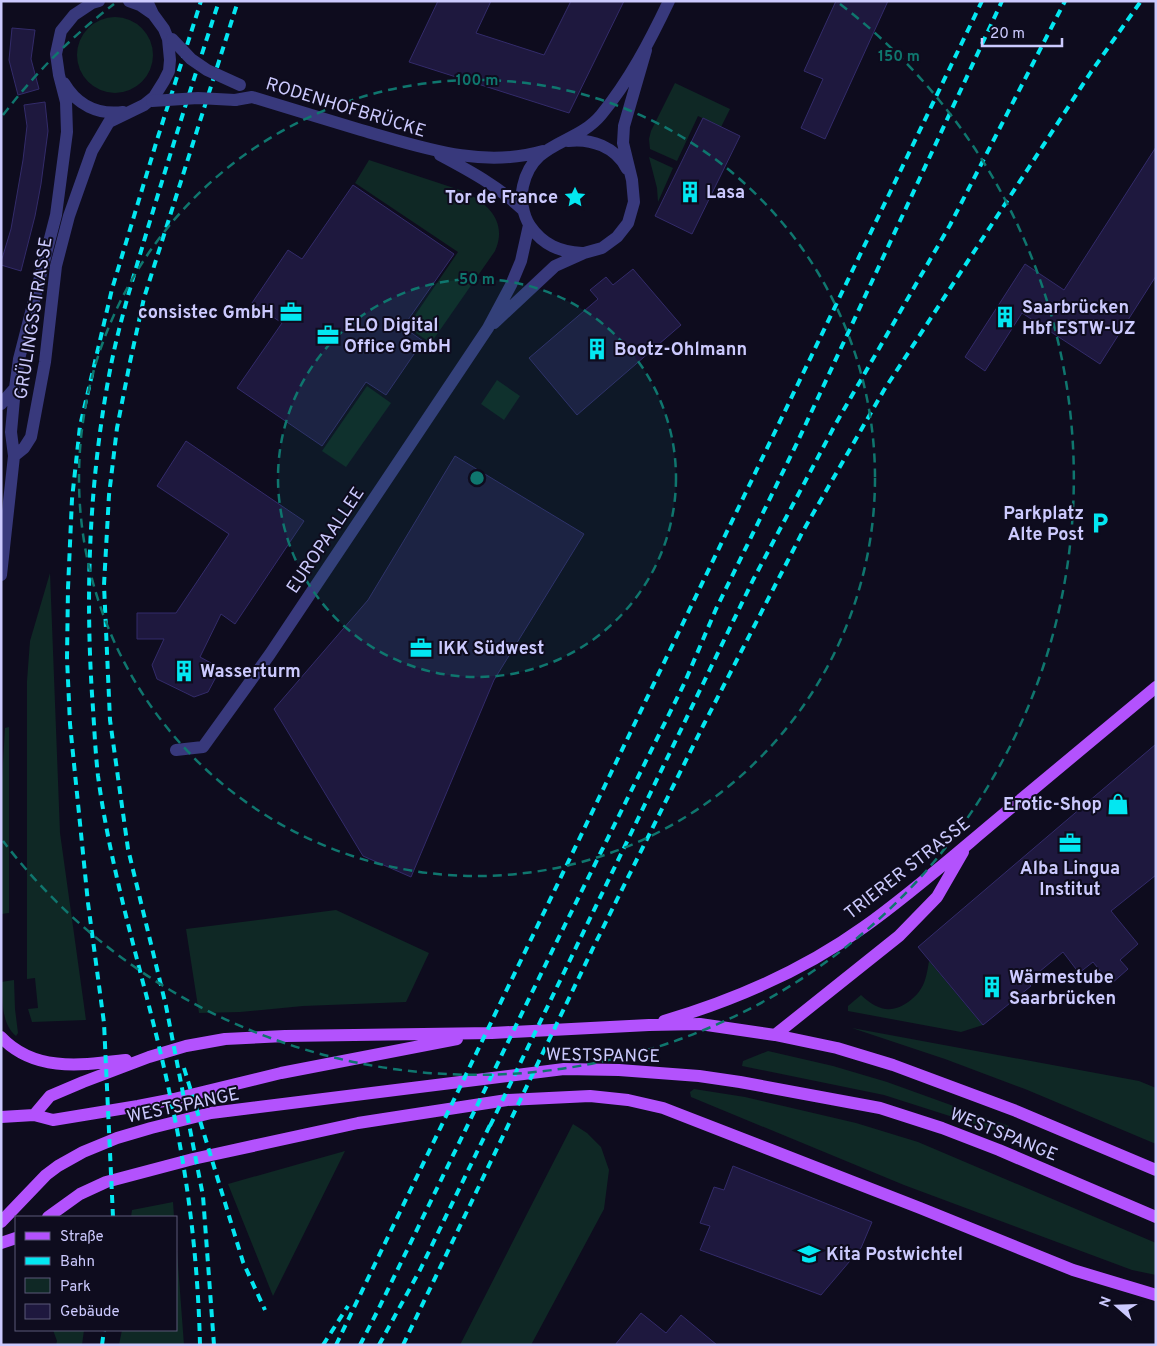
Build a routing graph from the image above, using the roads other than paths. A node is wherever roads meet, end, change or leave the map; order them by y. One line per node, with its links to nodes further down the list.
1 (129, 1): 5 (street)
2 (147, 1): 5 (street)
3 (669, 1): 7 (street, EUROPAALLEE)
4 (95, 2): 8 (street, GRÜLINGSSTRASSE)
5 (153, 14): 6 (street)
6 (168, 39): 9 (street, RODENHOFBRÜCKE, bridge); 10 (street)
7 (646, 50): 12 (street, EUROPAALLEE); 15 (street, EUROPAALLEE)
8 (59, 75): 11 (street, GRÜLINGSSTRASSE); 20 (street, GRÜLINGSSTRASSE)
9 (252, 97): 10 (street, RODENHOFBRÜCKE, bridge); 13 (street, RODENHOFBRÜCKE)
10 (150, 101): 11 (street, GRÜLINGSSTRASSE)
11 (131, 110): 24 (street, GRÜLINGSSTRASSE)
12 (560, 142): 14 (street, EUROPAALLEE); 15 (street, EUROPAALLEE)
13 (431, 150): 14 (street, RODENHOFBRÜCKE); 16 (street, RODENHOFBRÜCKE)
14 (545, 150): 16 (street, EUROPAALLEE)
15 (632, 180): 18 (street, EUROPAALLEE)
16 (523, 210): 17 (street, EUROPAALLEE)
17 (529, 225): 18 (street, EUROPAALLEE); 19 (street, EUROPAALLEE)
18 (584, 253): 19 (street, EUROPAALLEE)
19 (488, 328): 29 (street, EUROPAALLEE)
20 (14, 388): 21 (street); 23 (street, GRÜLINGSSTRASSE)
21 (1, 404)
22 (1, 420): 23 (street)
23 (11, 432): 24 (street, GRÜLINGSSTRASSE)
24 (8, 456): 26 (street, GRÜLINGSSTRASSE)
25 (1, 483): 26 (street)
26 (10, 495): 27 (street, GRÜLINGSSTRASSE)
27 (1, 574)
28 (1156, 687): 30 (main road, TRIERER STRASSE)
29 (176, 750)
30 (968, 843): 31 (main road, TRIERER STRASSE); 33 (main road)
31 (649, 1025): 32 (main road, WESTSPANGE); 33 (main road, WESTSPANGE)
32 (492, 1033): 35 (main road, WESTSPANGE); 36 (main road, WESTSPANGE)
33 (775, 1034): 38 (main road, WESTSPANGE)
34 (1, 1037): 35 (main road)
35 (149, 1057): 36 (main road, WESTSPANGE)
36 (34, 1115): 37 (main road, WESTSPANGE)
37 (1, 1117)
38 (1156, 1170)
39 (49, 1216): 44 (main road)
40 (1156, 1217): 41 (main road, WESTSPANGE)
41 (1, 1222)
42 (15, 1238): 43 (main road)
43 (1, 1243)
44 (1156, 1295)

